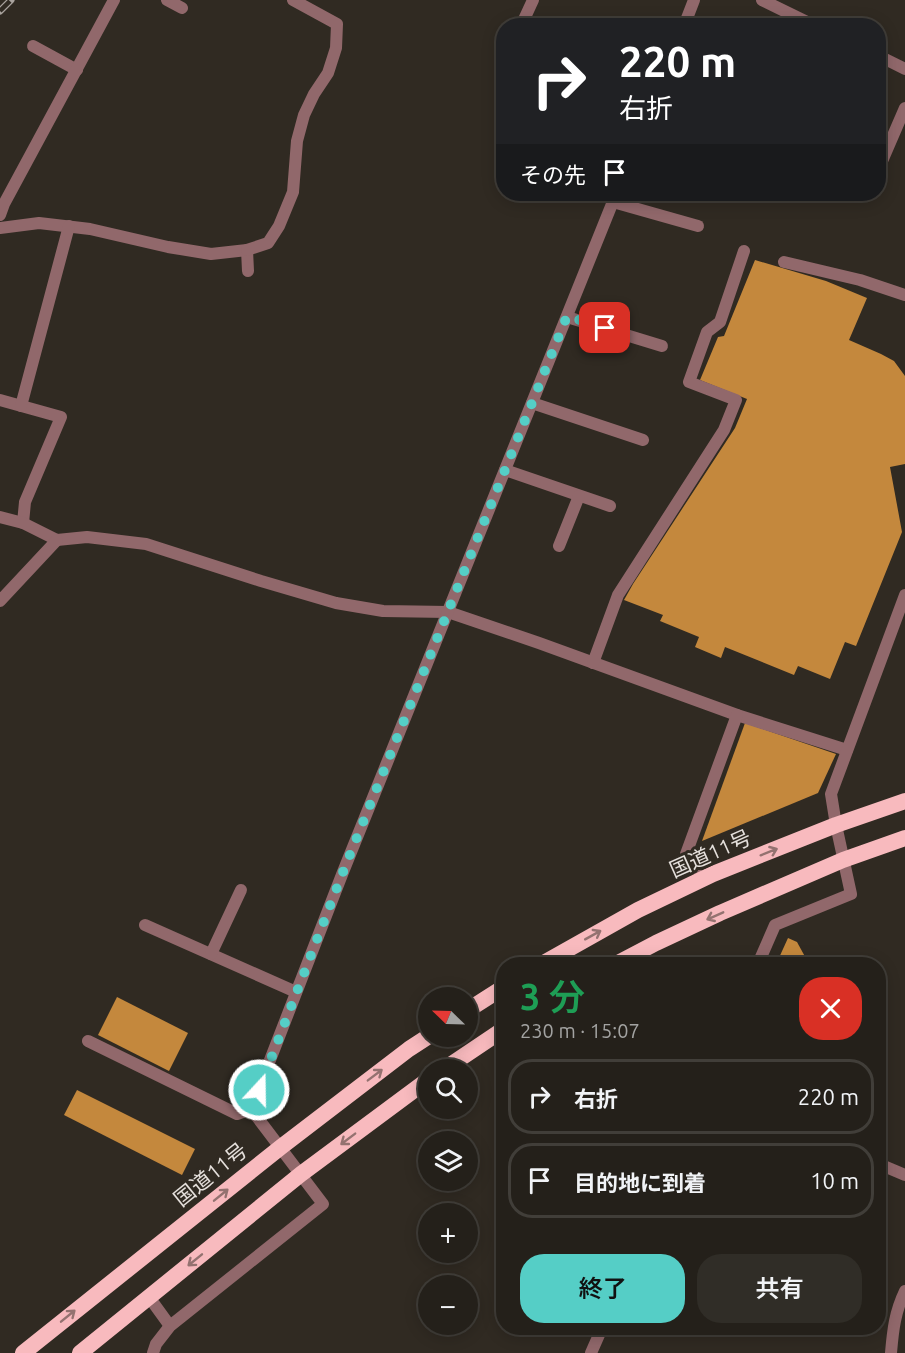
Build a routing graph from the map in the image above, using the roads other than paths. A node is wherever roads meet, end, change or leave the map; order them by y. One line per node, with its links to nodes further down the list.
1 (167, 0): 7 (street)
2 (293, 0): 23 (street)
3 (533, 0): 8 (street)
4 (694, 0): 9 (street)
5 (762, 0): 10 (street)
6 (109, 2): 14 (street)
7 (182, 8)
8 (525, 18)
9 (687, 18)
10 (799, 18)
11 (33, 46): 14 (street)
12 (886, 60): 13 (street)
13 (905, 69)
14 (76, 70): 19 (street)
15 (905, 108): 16 (street)
16 (886, 152)
17 (614, 201): 28 (street)
18 (624, 201): 21 (street)
19 (0, 216)
20 (69, 226): 22 (street); 23 (street); 32 (street)
21 (698, 226)
22 (0, 228)
23 (247, 250): 26 (street)
24 (744, 251): 44 (street)
25 (784, 262): 27 (street)
26 (248, 271)
27 (905, 295)
28 (567, 316): 29 (street); 31 (street)
29 (662, 346)
30 (0, 400): 32 (street)
31 (532, 403): 33 (street); 34 (street)
32 (21, 406): 38 (street)
33 (644, 440)
34 (506, 470): 35 (street); 43 (street)
35 (579, 496): 36 (street); 40 (street)
36 (610, 506)
37 (0, 517): 38 (street)
38 (23, 523): 39 (street)
39 (57, 540): 42 (street); 43 (street)
40 (559, 546)
41 (905, 595): 46 (street)
42 (0, 602)
43 (448, 612): 44 (street); 58 (street)
44 (593, 663): 45 (street)
45 (738, 715): 46 (street); 51 (street)
46 (847, 750): 48 (street)
47 (905, 801): 48 (highway, 国道11号)
48 (836, 825): 50 (street); 51 (highway, 国道11号, one-way to 48)
49 (905, 838): 50 (highway)
50 (843, 860): 56 (highway, one-way to 56); 57 (street)
51 (700, 880): 55 (highway, 国道11号, one-way to 51)
52 (241, 890): 54 (street)
53 (145, 924): 54 (street)
54 (211, 954): 58 (street)
55 (554, 957)
56 (629, 957)
57 (761, 957)
58 (296, 992): 66 (street)
59 (496, 992): 60 (highway)
60 (478, 1004)
61 (496, 1034): 64 (highway)
62 (88, 1041): 66 (street)
63 (418, 1044): 67 (highway, 国道11号, one-way to 63)
64 (459, 1059)
65 (418, 1087): 69 (highway, one-way to 69)
66 (251, 1109): 67 (street)
67 (281, 1147): 69 (street); 75 (highway, 国道11号, one-way to 67)
68 (886, 1167): 70 (street)
69 (301, 1174): 72 (highway, one-way to 72); 73 (street)
70 (905, 1175)
71 (905, 1291): 79 (street)
72 (149, 1297): 73 (street); 76 (highway)
73 (170, 1326): 77 (street)
74 (599, 1335): 78 (street)
75 (23, 1353)
76 (80, 1353)
77 (153, 1353)
78 (591, 1353)
79 (891, 1353)

